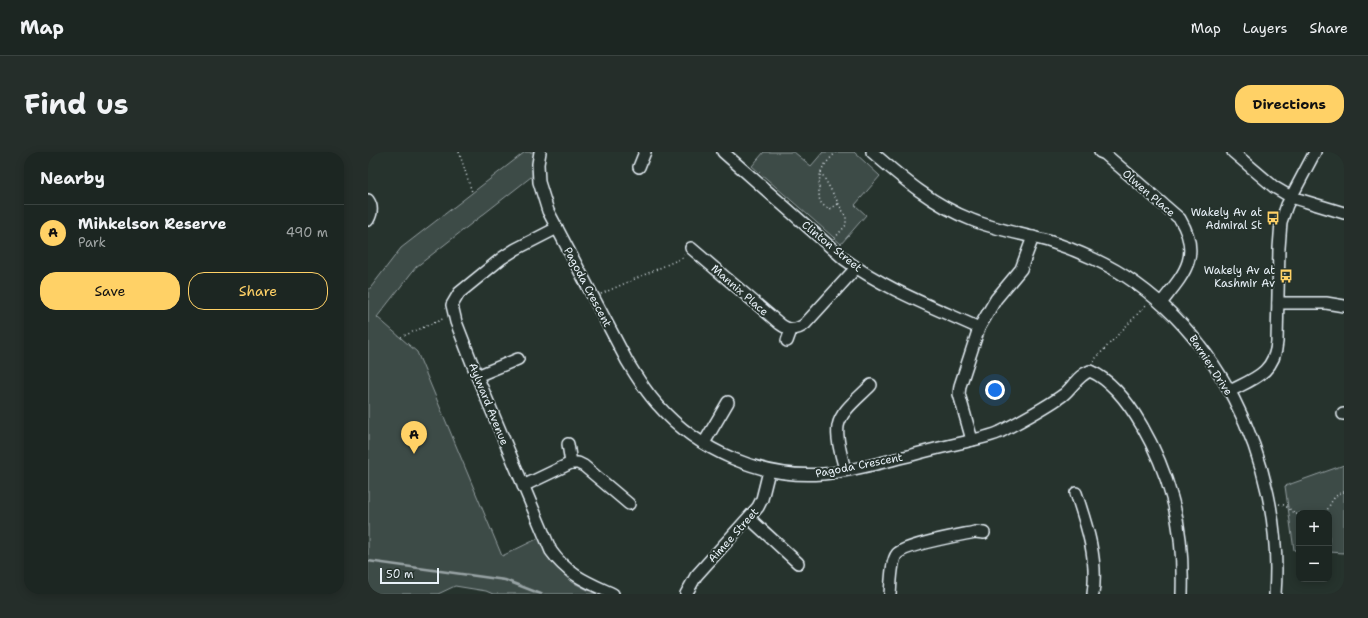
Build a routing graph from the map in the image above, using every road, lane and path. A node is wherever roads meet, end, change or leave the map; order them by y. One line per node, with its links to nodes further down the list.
1 (459, 152): 12 (path)
2 (540, 152): 18 (street, Pagoda Crescent)
3 (644, 152): 10 (street)
4 (723, 152): 22 (street, Clinton Street)
5 (836, 152): 11 (path)
6 (872, 152): 19 (street, Barnier Drive)
7 (1100, 152): 24 (street, Olwen Place)
8 (1233, 152): 13 (street)
9 (1315, 152): 13 (street)
10 (639, 167)
11 (821, 172): 15 (path); 15 (path)
12 (472, 192)
13 (1291, 197): 16 (street); 25 (street)
14 (368, 200): 17 (street)
15 (838, 204): 20 (path)
16 (1344, 213)
17 (368, 220)
18 (557, 228): 23 (street, Pagoda Crescent); 27 (street)
19 (1033, 237): 24 (street, Barnier Drive); 28 (street)
20 (834, 240)
21 (691, 248): 23 (path); 29 (street, Mannix Place)
22 (856, 268): 28 (street, Clinton Street); 29 (street)
23 (593, 297): 39 (street, Pagoda Crescent)
24 (1157, 300): 33 (path); 36 (street, Barnier Drive)
25 (1278, 303): 26 (street); 36 (street)
26 (1344, 306)
27 (453, 314): 30 (path); 34 (street, Aylward Avenue)
28 (979, 328): 38 (street)
29 (790, 330): 31 (street)
30 (401, 337)
31 (787, 341)
32 (518, 359): 34 (street)
33 (1090, 371): 38 (street, Pagoda Crescent); 58 (street)
34 (477, 376): 44 (street, Aylward Avenue)
35 (871, 385): 42 (street)
36 (1230, 391): 59 (street, Barnier Drive)
37 (728, 402): 39 (street)
38 (972, 440): 42 (street, Pagoda Crescent)
39 (704, 443): 43 (street, Pagoda Crescent)
40 (568, 444): 41 (street)
41 (571, 463): 44 (street); 47 (street)
42 (845, 470): 43 (street, Pagoda Crescent)
43 (769, 471): 51 (street, Aimee Street)
44 (523, 486): 54 (street, Aylward Avenue)
45 (1344, 492): 49 (path)
46 (1076, 493): 57 (street)
47 (630, 504)
48 (1279, 504): 50 (path)
49 (1327, 510)
50 (1296, 514)
51 (749, 518): 53 (street); 55 (street, Aimee Street)
52 (984, 533): 56 (street)
53 (798, 562)
54 (613, 594)
55 (686, 594)
56 (890, 594)
57 (1093, 594)
58 (1182, 594)
59 (1275, 594)

